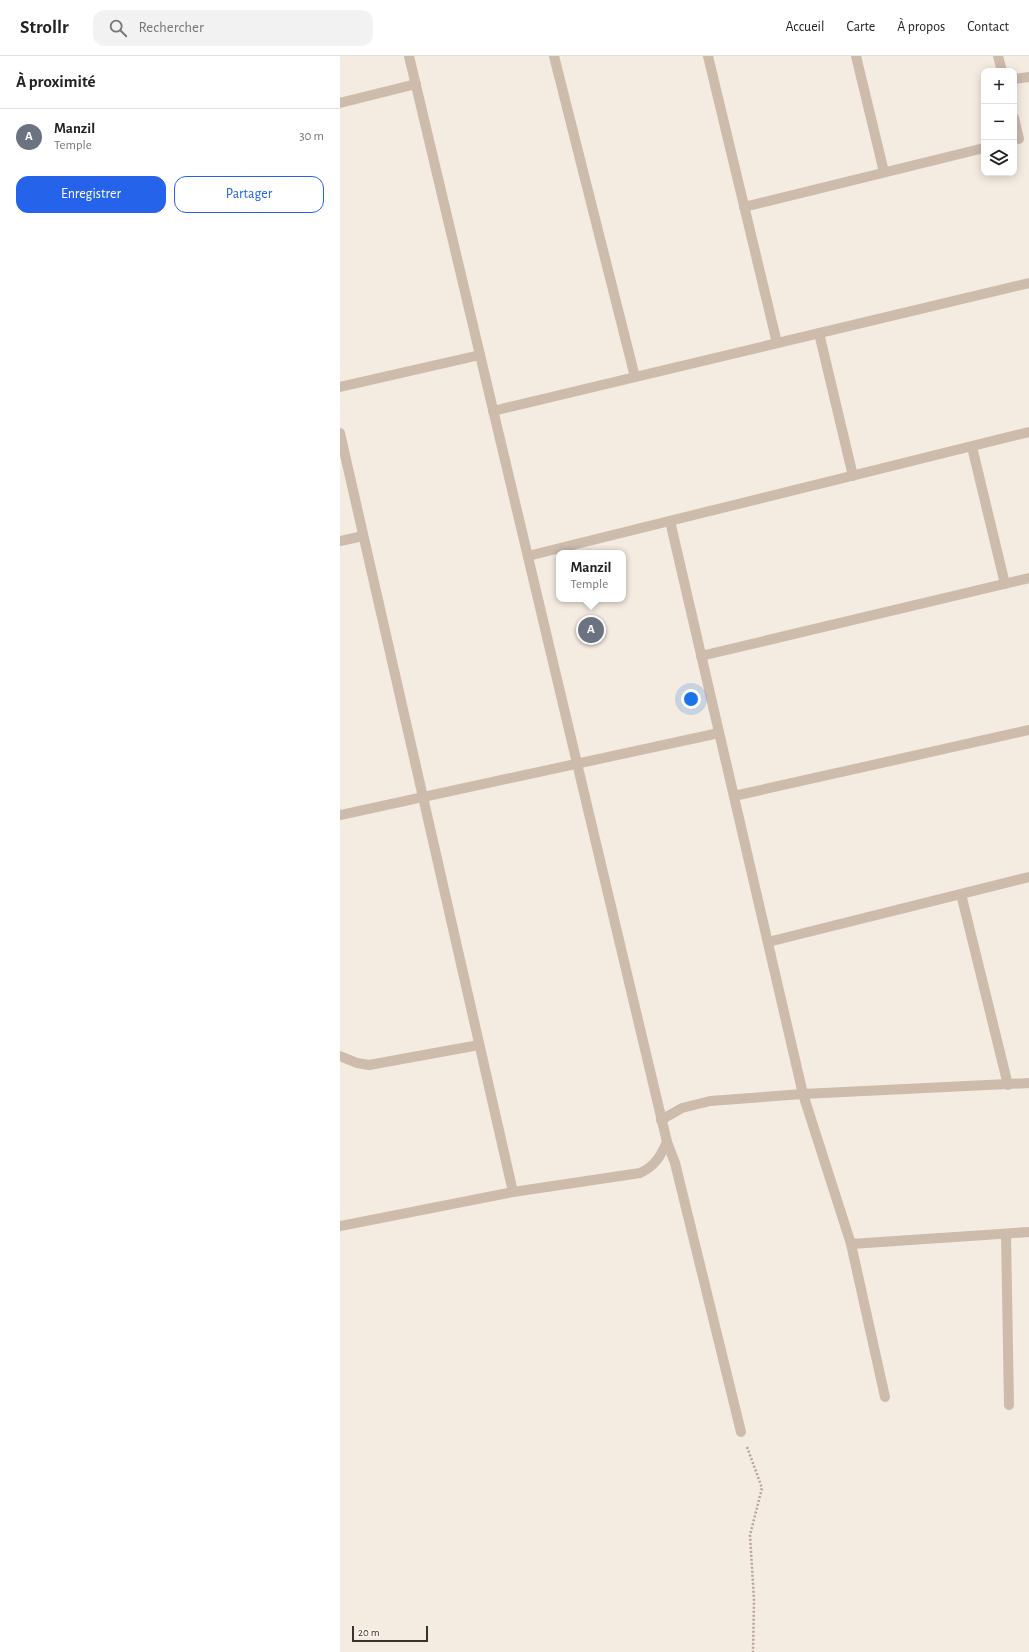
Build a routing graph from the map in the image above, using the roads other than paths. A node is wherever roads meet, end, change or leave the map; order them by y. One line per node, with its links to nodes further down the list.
1 (409, 56): 9 (street)
2 (554, 56): 20 (street)
3 (708, 56): 15 (street)
4 (856, 56): 14 (street)
5 (998, 56): 6 (street)
6 (1001, 68)
7 (1029, 77): 8 (street)
8 (1017, 79)
9 (416, 84): 10 (street); 19 (street)
10 (340, 103)
11 (1017, 127): 12 (street)
12 (1021, 139)
13 (981, 149): 14 (street)
14 (884, 172): 15 (street)
15 (744, 207): 18 (street)
16 (1029, 283): 17 (street)
17 (819, 333): 18 (street); 26 (street)
18 (777, 343): 20 (street)
19 (480, 355): 21 (street); 22 (street)
20 (635, 377): 22 (street)
21 (340, 388)
22 (493, 411): 30 (street)
23 (1029, 432): 25 (street)
24 (340, 433): 28 (street)
25 (972, 447): 26 (street); 32 (street)
26 (853, 476): 27 (street)
27 (670, 521): 30 (street); 33 (street)
28 (363, 536): 29 (street); 38 (street)
29 (340, 541)
30 (528, 556): 36 (street)
31 (1029, 578): 32 (street)
32 (1004, 584): 33 (street)
33 (701, 656): 35 (street)
34 (1029, 730): 37 (street)
35 (719, 733): 36 (street); 37 (street)
36 (577, 764): 38 (street); 48 (street)
37 (734, 796): 42 (street)
38 (423, 797): 39 (street); 43 (street)
39 (340, 815)
40 (1029, 877): 41 (street)
41 (961, 894): 42 (street); 46 (street)
42 (768, 942): 47 (street)
43 (479, 1045): 44 (street); 50 (street)
44 (340, 1056)
45 (1029, 1083): 46 (street)
46 (1008, 1085): 47 (street)
47 (803, 1094): 48 (street); 54 (street)
48 (661, 1120): 49 (street)
49 (667, 1142): 50 (street); 57 (street)
50 (513, 1192): 51 (street)
51 (340, 1226)
52 (1029, 1232): 53 (street)
53 (1006, 1234): 54 (street); 56 (street)
54 (851, 1244): 55 (street)
55 (885, 1397)
56 (1009, 1405)
57 (741, 1432)

